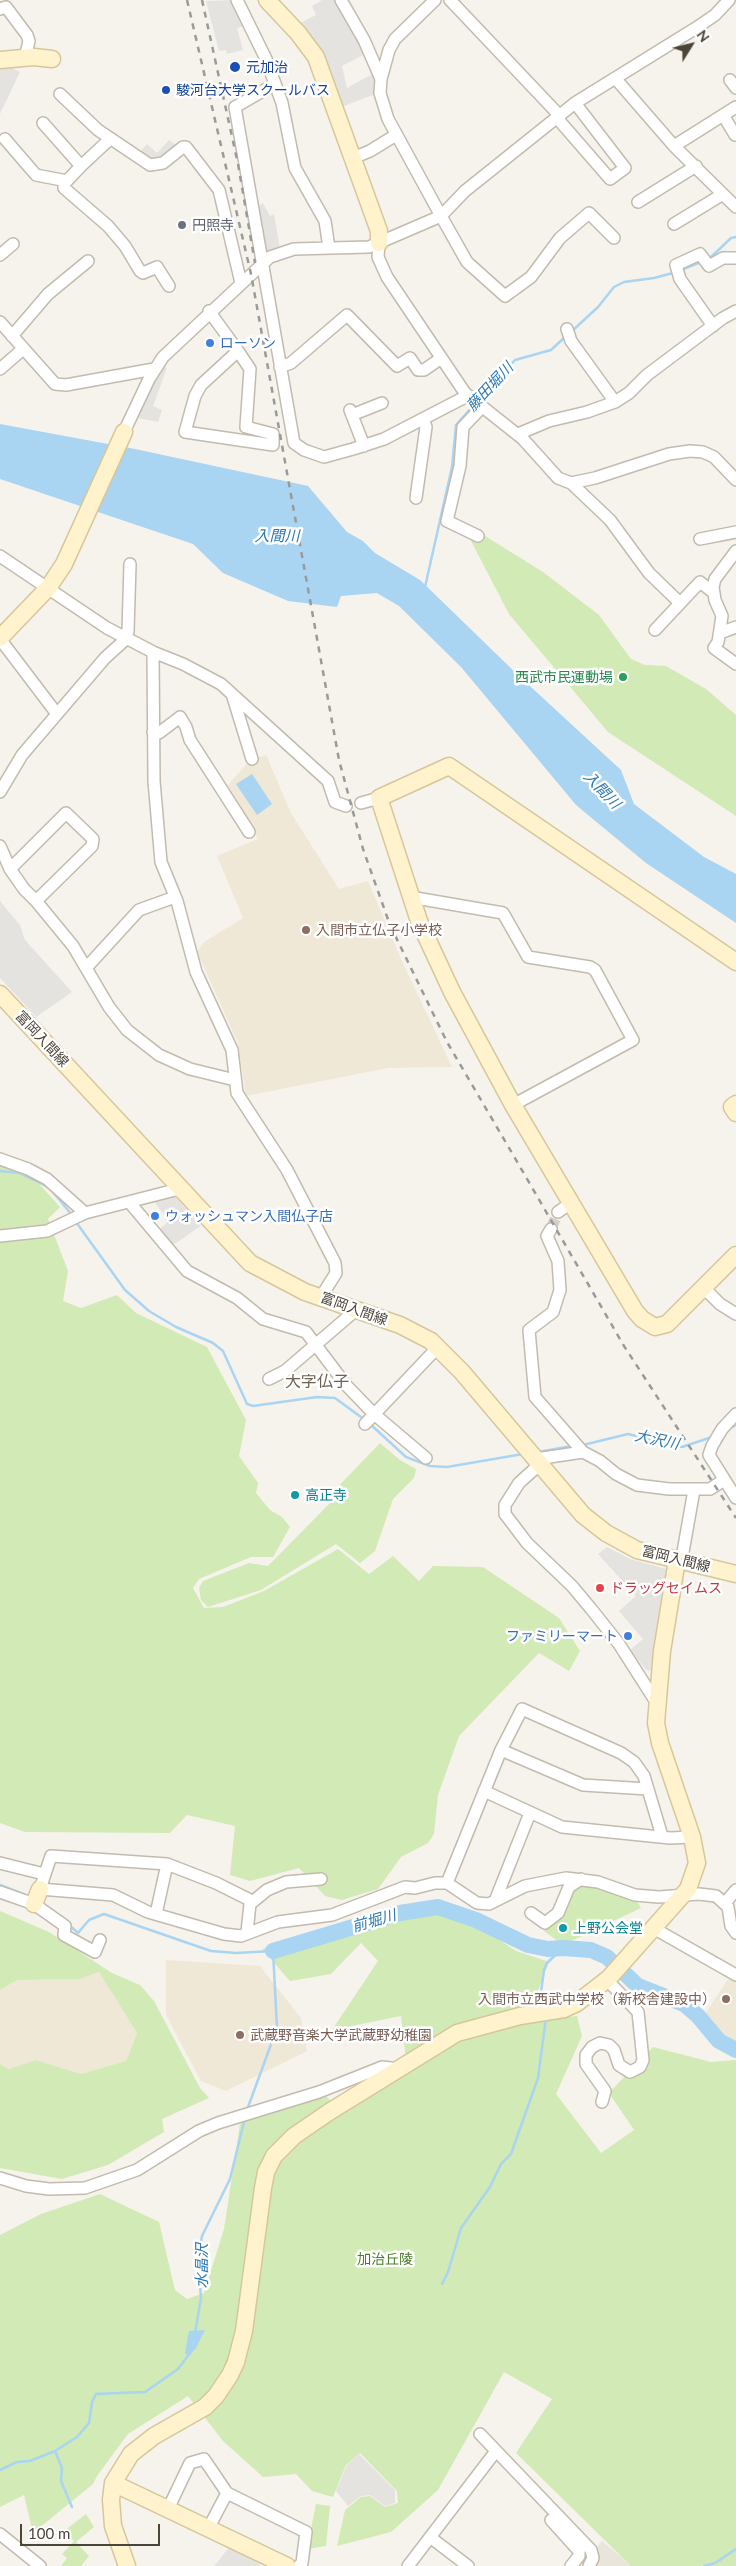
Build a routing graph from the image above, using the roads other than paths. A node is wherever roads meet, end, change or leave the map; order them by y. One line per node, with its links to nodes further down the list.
1 (237, 0): 13 (street)
2 (267, 0): 25 (street)
3 (341, 0): 12 (street)
4 (435, 0): 12 (street)
5 (450, 0): 18 (street)
6 (729, 0): 11 (street)
7 (0, 9): 8 (street)
8 (25, 58): 9 (street); 10 (street)
9 (52, 59)
10 (0, 60)
11 (615, 78): 15 (street); 24 (street)
12 (381, 79): 20 (street)
13 (275, 84): 37 (street); 42 (street)
14 (60, 94): 23 (street)
15 (575, 103): 18 (street); 18 (street)
16 (736, 107): 17 (street)
17 (723, 116): 21 (street); 24 (street)
18 (558, 117): 32 (street)
19 (43, 123): 26 (street)
20 (396, 134): 25 (street); 32 (street)
21 (735, 135)
22 (5, 139): 28 (street)
23 (110, 139): 26 (street); 43 (street)
24 (674, 146): 27 (street)
25 (353, 158): 35 (street)
26 (81, 166): 28 (street)
27 (696, 166): 29 (street); 30 (street)
28 (67, 181): 44 (street)
29 (723, 194): 31 (street); 33 (street)
30 (638, 202)
31 (736, 207)
32 (441, 216): 34 (street); 35 (street)
33 (674, 224)
34 (614, 238)
35 (379, 242): 37 (street); 53 (street)
36 (13, 244): 39 (street)
37 (329, 248): 42 (street)
38 (736, 248): 40 (street)
39 (0, 255)
40 (736, 258): 48 (street)
41 (88, 261): 50 (street)
42 (262, 263): 43 (street); 54 (street)
43 (241, 283): 45 (street)
44 (169, 286)
45 (209, 311): 52 (street); 56 (street)
46 (736, 312): 48 (street)
47 (0, 322): 50 (street)
48 (713, 326): 58 (street)
49 (567, 330): 58 (street)
50 (12, 336): 51 (street)
51 (23, 349): 55 (street); 56 (street)
52 (238, 352): 62 (street); 62 (street)
53 (440, 359): 54 (street); 57 (street)
54 (280, 368): 64 (street)
55 (0, 369)
56 (154, 369): 61 (street)
57 (475, 402): 60 (street); 63 (street); 70 (street)
58 (615, 402): 63 (street)
59 (382, 403): 65 (street)
60 (423, 419): 65 (street); 68 (street)
61 (124, 432): 75 (street)
62 (274, 434): 64 (street)
63 (518, 434): 67 (street)
64 (293, 437): 65 (street)
65 (364, 446)
66 (736, 480): 67 (street)
67 (571, 483): 77 (street)
68 (416, 498)
69 (736, 532): 71 (street)
70 (478, 536)
71 (700, 539)
72 (736, 551): 76 (street)
73 (0, 556): 75 (street)
74 (130, 564): 82 (street)
75 (48, 588): 81 (street); 82 (street)
76 (714, 593): 77 (street); 80 (street)
77 (680, 603): 79 (street)
78 (736, 627): 80 (street)
79 (655, 630)
80 (720, 632): 84 (street)
81 (0, 639): 86 (street)
82 (126, 639): 83 (street); 86 (street)
83 (153, 652): 85 (street); 87 (street)
84 (736, 664)
85 (232, 693): 88 (street); 92 (street)
86 (57, 714): 89 (street)
87 (154, 732): 93 (street); 96 (street)
88 (252, 759)
89 (0, 790)
90 (379, 798): 91 (street); 97 (street); 99 (street)
91 (361, 803)
92 (346, 806)
93 (249, 832)
94 (0, 846): 95 (street)
95 (10, 869): 98 (street); 98 (street)
96 (175, 897): 100 (street); 102 (street)
97 (410, 897): 104 (street); 104 (street)
98 (36, 901): 100 (street)
99 (736, 962)
100 (86, 968): 102 (street)
101 (0, 994): 107 (street, 富岡入間線)
102 (235, 1080): 114 (street)
103 (736, 1104): 105 (street)
104 (513, 1105): 113 (street)
105 (736, 1113)
106 (0, 1159): 109 (street)
107 (179, 1189): 108 (street); 114 (street, 富岡入間線)
108 (130, 1202): 109 (street); 117 (street)
109 (78, 1217): 111 (street)
110 (551, 1229): 122 (street)
111 (0, 1236)
112 (736, 1255): 113 (street)
113 (705, 1288): 116 (street)
114 (322, 1297): 115 (street, 富岡入間線)
115 (356, 1310): 117 (street); 118 (street, 富岡入間線)
116 (736, 1314)
117 (315, 1344): 119 (street); 121 (street)
118 (438, 1347): 121 (street); 123 (street, 富岡入間線)
119 (269, 1379)
120 (736, 1414): 125 (street)
121 (369, 1419): 124 (street)
122 (581, 1448): 123 (street); 126 (street)
123 (534, 1457): 128 (street, 富岡入間線); 130 (street)
124 (426, 1458)
125 (724, 1480): 126 (street); 127 (street)
126 (694, 1490): 128 (street)
127 (736, 1498)
128 (677, 1560): 129 (street, 富岡入間線); 130 (street)
129 (736, 1574)
130 (658, 1705): 136 (street)
131 (501, 1750): 132 (street); 132 (street); 133 (street)
132 (648, 1789): 135 (street)
133 (484, 1791): 134 (street); 141 (street)
134 (530, 1813): 135 (street); 147 (street)
135 (662, 1836): 136 (street)
136 (692, 1837): 145 (street)
137 (0, 1863): 144 (street)
138 (167, 1864): 144 (street); 146 (street); 150 (street)
139 (322, 1879): 146 (street)
140 (581, 1879): 145 (street); 147 (street); 149 (street)
141 (447, 1883): 147 (street); 152 (street)
142 (736, 1890): 148 (street)
143 (0, 1892): 144 (street)
144 (38, 1892): 150 (street); 154 (street)
145 (683, 1895): 148 (street); 151 (street)
146 (252, 1901): 152 (street)
147 (496, 1901)
148 (725, 1903): 153 (street)
149 (531, 1913)
150 (156, 1914): 152 (street)
151 (655, 1929): 155 (street); 156 (street)
152 (247, 1932)
153 (736, 1933)
154 (100, 1940)
155 (736, 1975)
156 (608, 1979): 157 (street); 158 (street)
157 (399, 2069): 159 (street); 162 (street)
158 (602, 2102)
159 (0, 2178)
160 (480, 2434): 161 (street)
161 (496, 2451): 168 (street); 177 (street)
162 (113, 2483): 164 (street); 171 (street)
163 (227, 2493): 164 (street); 166 (street); 173 (street)
164 (168, 2509): 166 (street)
165 (551, 2520): 176 (street)
166 (208, 2529): 172 (street)
167 (0, 2534): 169 (street)
168 (430, 2537): 174 (street); 175 (street)
169 (26, 2562): 170 (street)
170 (40, 2566)
171 (127, 2566)
172 (287, 2566)
173 (299, 2566)
174 (408, 2566)
175 (468, 2566)
176 (571, 2566)
177 (589, 2566)

